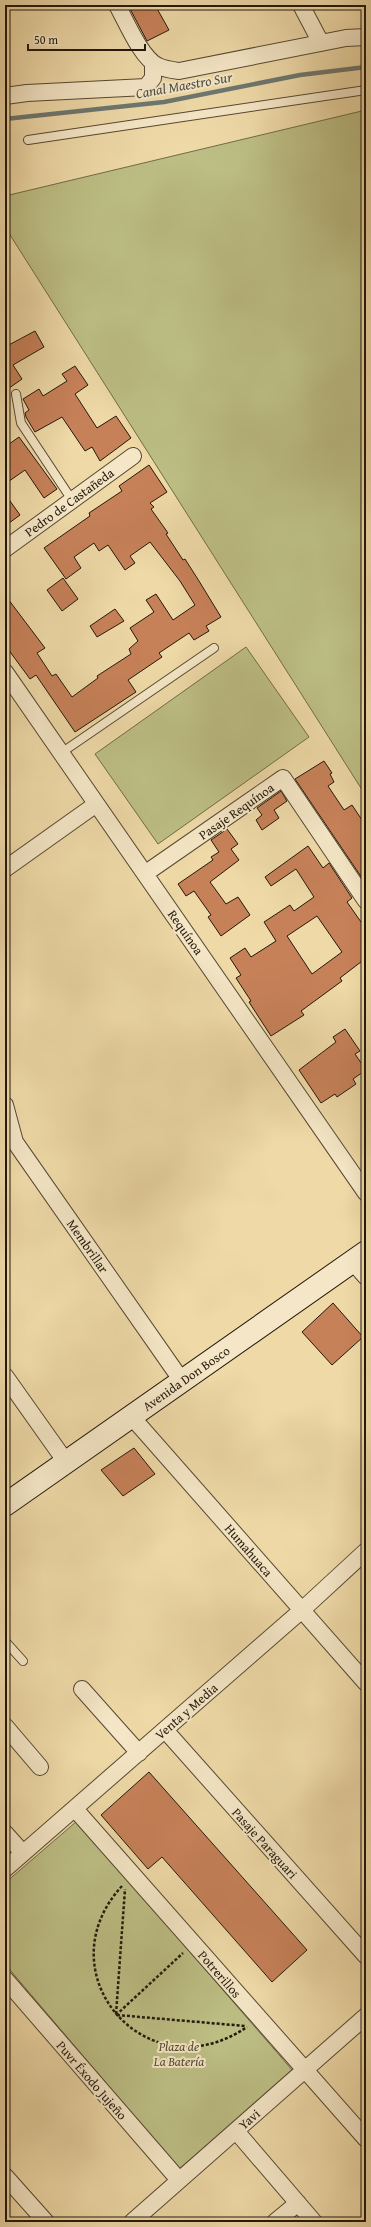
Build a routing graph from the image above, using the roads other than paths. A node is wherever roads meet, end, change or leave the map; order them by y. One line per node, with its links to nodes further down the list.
1 (117, 5): 5 (street)
2 (301, 5): 4 (street)
3 (366, 37): 4 (street)
4 (321, 43): 5 (street)
5 (153, 63): 7 (street)
6 (366, 90): 8 (lane)
7 (5, 96)
8 (28, 140)
9 (16, 394): 11 (lane)
10 (133, 456): 11 (street, Pedro de Castañeda)
11 (72, 500): 12 (street, Pedro de Castañeda)
12 (5, 549)
13 (214, 648): 15 (lane)
14 (5, 672): 15 (street, Requínoa)
15 (60, 753): 16 (street, Requínoa)
16 (95, 805): 17 (street); 18 (street, Requínoa)
17 (5, 869)
18 (146, 873): 19 (street, Pasaje Requínoa); 21 (street, Requínoa)
19 (366, 901)
20 (5, 1105): 24 (street, Membrillar)
21 (366, 1193)
22 (361, 1263): 24 (main road, Avenida Don Bosco)
23 (5, 1376): 26 (street)
24 (182, 1381): 25 (main road, Avenida Don Bosco)
25 (131, 1416): 26 (main road, Avenida Don Bosco); 29 (street, Humahuaca)
26 (66, 1462): 27 (main road, Avenida Don Bosco)
27 (5, 1505)
28 (366, 1551): 29 (street, Venta y Media)
29 (302, 1610): 32 (street, Humahuaca); 35 (street, Venta y Media)
30 (5, 1641): 31 (lane)
31 (23, 1661)
32 (366, 1683)
33 (82, 1689): 36 (street)
34 (5, 1726): 37 (street)
35 (165, 1730): 36 (street, Venta y Media); 42 (street, Pasaje Paraguari)
36 (139, 1753): 38 (street, Venta y Media)
37 (40, 1767)
38 (75, 1809): 40 (street, Venta y Media); 45 (street, Potrerillos)
39 (5, 1833): 40 (street)
40 (23, 1853): 41 (street, Venta y Media)
41 (5, 1869)
42 (366, 1956)
43 (5, 1979): 49 (street, Puvr Éxodo Jujeño)
44 (366, 2016): 45 (street, Yavi)
45 (305, 2071): 46 (street, Yavi); 47 (street, Potrerillos)
46 (236, 2131): 49 (street, Yavi); 50 (street)
47 (366, 2139)
48 (5, 2176): 51 (street)
49 (179, 2180): 52 (street, Yavi)
50 (298, 2203): 53 (street); 54 (street)
51 (46, 2222)
52 (132, 2222)
53 (275, 2222)
54 (314, 2222)

